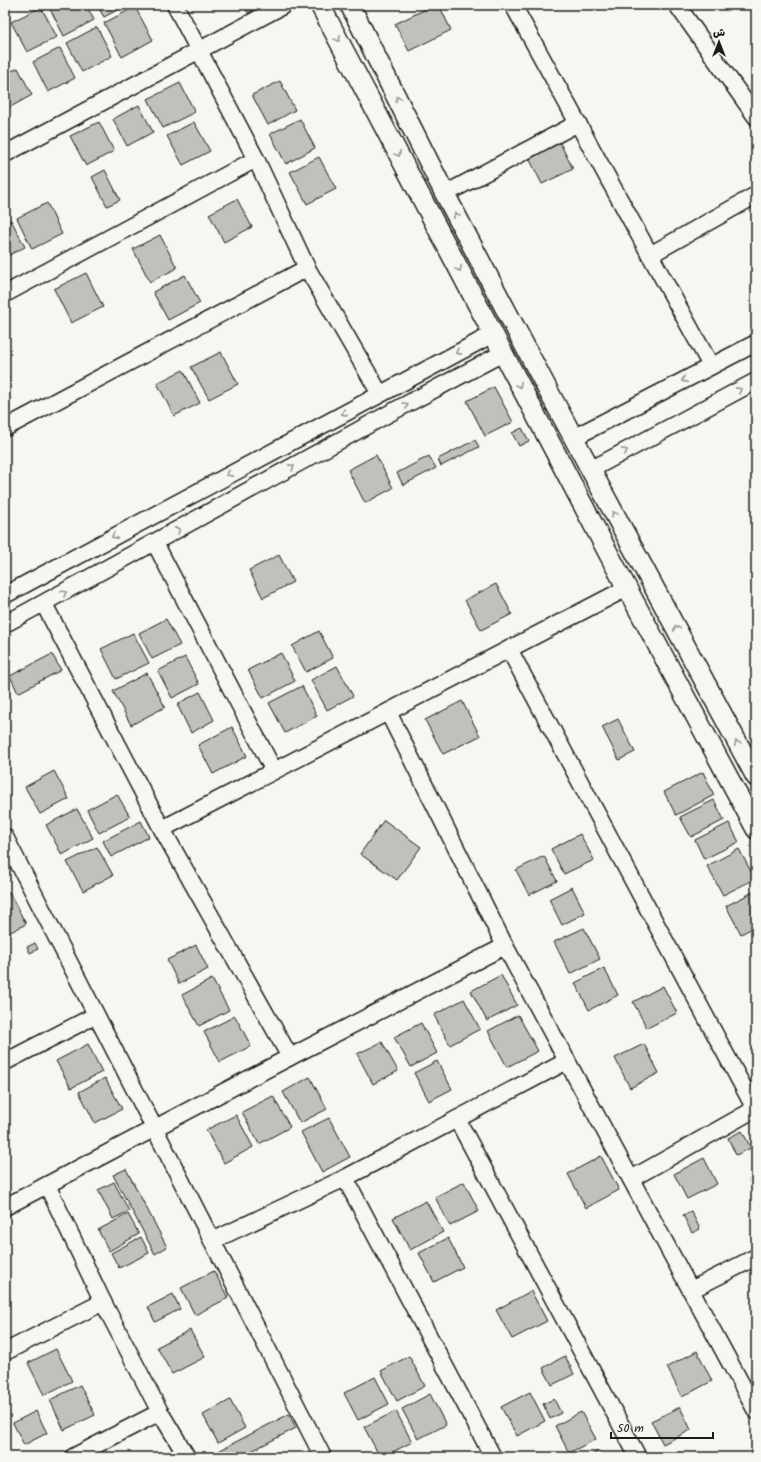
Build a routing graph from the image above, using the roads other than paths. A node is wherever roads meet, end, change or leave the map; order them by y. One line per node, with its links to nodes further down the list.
1 (175, 5): 7 (street)
2 (284, 5): 7 (street)
3 (320, 5): 17 (street, one-way to 17)
4 (350, 5): 12 (street, one-way to 4)
5 (513, 5): 9 (street)
6 (677, 5): 8 (street)
7 (198, 50): 10 (street); 11 (street)
8 (756, 117)
9 (578, 123): 12 (street); 14 (street)
10 (5, 154)
11 (256, 159): 15 (street); 16 (street)
12 (445, 194): 24 (street, one-way to 12)
13 (756, 195): 14 (street)
14 (650, 255): 20 (street)
15 (308, 268): 22 (street); 23 (street)
16 (5, 294)
17 (493, 334): 19 (street); 22 (street, one-way to 22)
18 (756, 343): 20 (street)
19 (503, 353): 26 (street, one-way to 19); 27 (street, one-way to 27)
20 (711, 366): 24 (street, one-way to 24)
21 (756, 381): 25 (street, one-way to 21)
22 (380, 394): 28 (street, one-way to 28)
23 (5, 428)
24 (573, 438): 25 (street)
25 (590, 470): 34 (street, one-way to 25)
26 (155, 543): 29 (street, one-way to 26); 33 (street)
27 (627, 588): 31 (street); 36 (street)
28 (5, 595)
29 (44, 604): 30 (street); 35 (street)
30 (5, 624)
31 (509, 649): 32 (street); 43 (street)
32 (388, 712): 33 (street); 38 (street)
33 (274, 771): 35 (street)
34 (756, 777)
35 (162, 829): 40 (street)
36 (756, 829)
37 (5, 837): 39 (street)
38 (505, 946): 40 (street); 41 (street)
39 (96, 1015): 42 (street); 45 (street)
40 (290, 1057): 45 (street)
41 (567, 1061): 44 (street); 47 (street)
42 (5, 1062)
43 (755, 1109): 47 (street)
44 (457, 1119): 46 (street); 61 (street)
45 (154, 1129): 48 (street); 50 (street)
46 (345, 1178): 50 (street); 60 (street)
47 (631, 1179): 52 (street)
48 (46, 1185): 49 (street); 53 (street)
49 (5, 1207)
50 (212, 1241): 59 (street)
51 (756, 1257): 52 (street)
52 (691, 1290): 55 (street)
53 (103, 1302): 54 (street); 56 (street)
54 (5, 1352)
55 (756, 1411)
56 (160, 1412): 57 (street); 58 (street)
57 (73, 1457)
58 (187, 1457)
59 (323, 1457)
60 (493, 1457)
61 (638, 1457)

